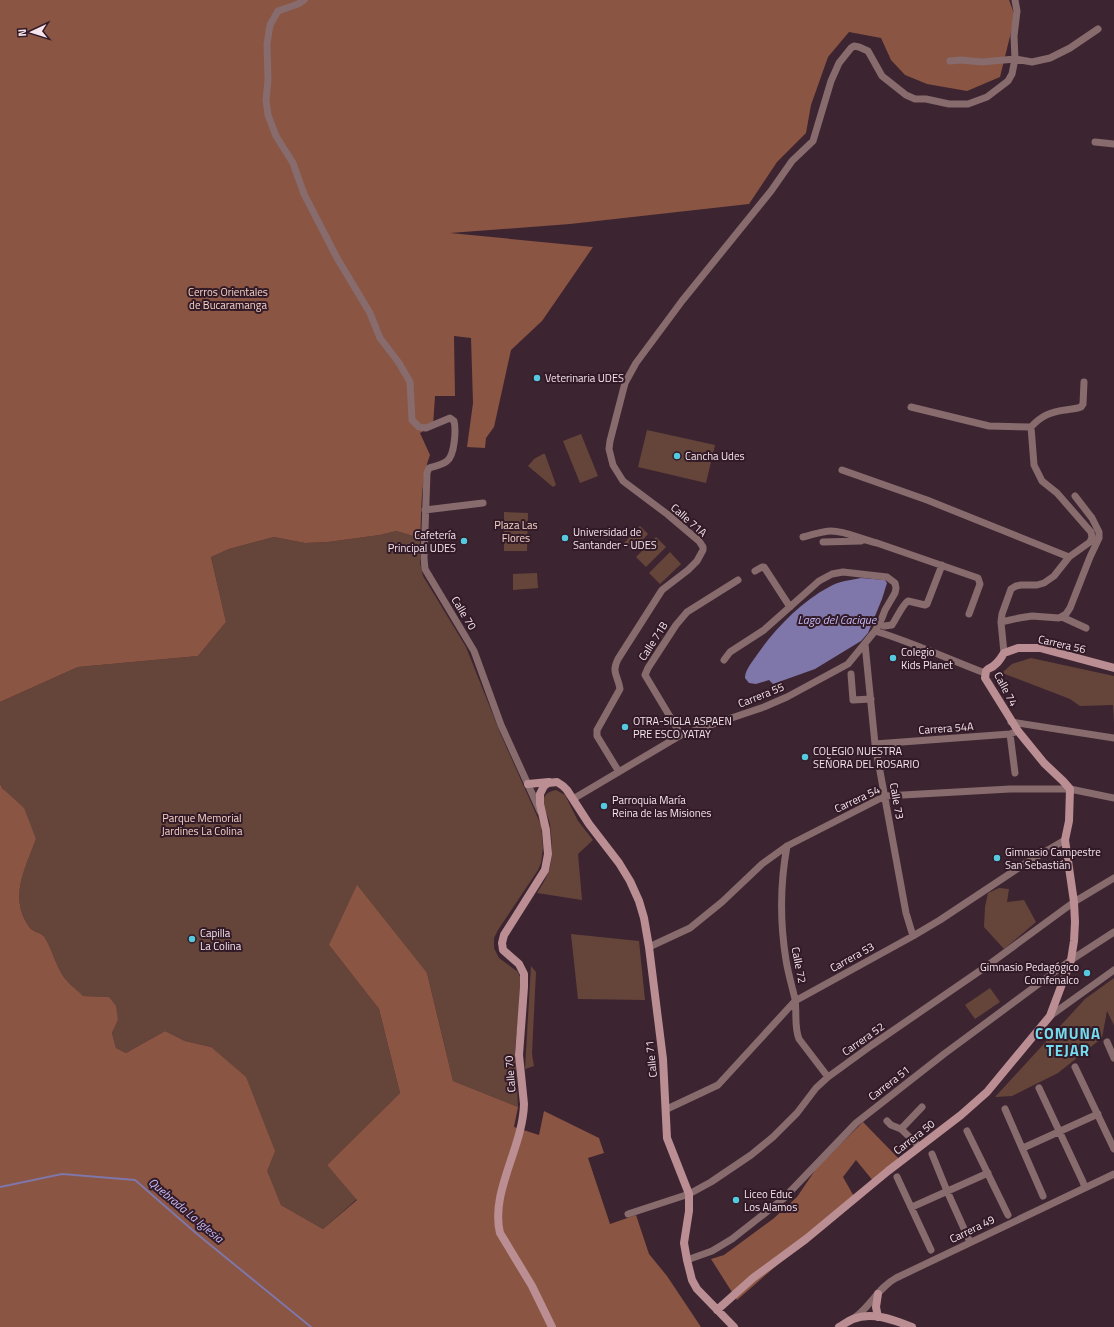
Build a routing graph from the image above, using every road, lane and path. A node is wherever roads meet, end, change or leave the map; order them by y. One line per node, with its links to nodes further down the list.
1 (304, 0): 14 (street, Calle 70)
2 (1015, 0): 4 (street)
3 (1098, 29): 4 (street)
4 (1014, 59): 5 (street); 40 (street, Calle 71A)
5 (950, 61)
6 (1095, 142): 7 (street)
7 (1114, 144)
8 (1084, 382): 10 (street)
9 (911, 407): 10 (street)
10 (1031, 427): 18 (street)
11 (842, 470): 18 (street)
12 (1075, 496): 24 (street)
13 (483, 503): 14 (street)
14 (425, 510): 43 (street, Calle 70)
15 (803, 537): 16 (street)
16 (865, 540): 17 (street); 19 (street)
17 (823, 542)
18 (1069, 557): 25 (street)
19 (942, 565): 23 (street); 26 (street)
20 (755, 570): 22 (street)
21 (738, 580): 37 (street, Calle 71B)
22 (790, 607): 26 (street, Carrera 55); 30 (street, Carrera 55)
23 (969, 614)
24 (1062, 617): 25 (street); 27 (street)
25 (1001, 622): 29 (street)
26 (878, 624): 28 (street, Carrera 55); 32 (street)
27 (1086, 628)
28 (865, 644): 34 (street, Calle 73); 37 (street, Carrera 55)
29 (1004, 653): 31 (street, Carrera 56); 32 (street, Calle 74)
30 (724, 660)
31 (1114, 668)
32 (985, 673): 35 (street, Calle 74)
33 (851, 674): 34 (street)
34 (871, 699): 39 (street, Calle 73)
35 (1011, 722): 36 (street, Calle 74); 38 (street)
36 (1014, 733): 39 (street, Carrera 54A); 41 (street); 44 (street, Calle 74)
37 (681, 735): 40 (street, Carrera 55)
38 (1114, 738)
39 (875, 744): 46 (street, Calle 73)
40 (619, 772): 48 (street, Carrera 55)
41 (1015, 773)
42 (552, 782): 43 (street); 45 (street); 49 (street)
43 (528, 784): 50 (street, Calle 70)
44 (1070, 789): 46 (street, Carrera 54); 47 (street, Carrera 54); 51 (street)
45 (567, 790): 48 (street, Calle 71); 49 (street)
46 (886, 796): 52 (street, Carrera 54); 56 (street, Calle 73)
47 (1114, 798)
48 (572, 799): 57 (street, Calle 71)
49 (540, 804): 50 (street, Calle 70)
50 (545, 822): 96 (street, Calle 70)
51 (1065, 840): 54 (street); 56 (street, Carrera 53)
52 (787, 846): 57 (street, Carrera 54); 60 (street, Calle 72)
53 (1114, 878): 54 (street, Carrera 52)
54 (1074, 902): 58 (street); 65 (street, Carrera 52)
55 (1114, 932): 58 (street, Carrera 51)
56 (913, 936): 60 (street, Carrera 53)
57 (649, 947): 69 (street, Calle 71)
58 (1071, 960): 61 (street); 91 (street, Carrera 51)
59 (1114, 970): 61 (street, Carrera 50)
60 (795, 1001): 65 (street, Calle 72); 69 (street, Carrera 53)
61 (1050, 1016): 75 (street, Carrera 50)
62 (1107, 1042): 63 (street)
63 (1114, 1058)
64 (1075, 1067): 70 (street)
65 (828, 1077): 84 (street, Carrera 52)
66 (1039, 1088): 74 (street)
67 (922, 1106): 72 (street)
68 (1005, 1109): 76 (street)
69 (666, 1110): 84 (street, Calle 71)
70 (1098, 1114): 74 (street); 77 (street)
71 (887, 1121): 72 (street)
72 (901, 1129): 75 (street)
73 (967, 1131): 79 (street)
74 (1060, 1131): 76 (street); 82 (street)
75 (919, 1146): 93 (street, Carrera 50)
76 (1023, 1148): 85 (street)
77 (1114, 1149)
78 (932, 1154): 83 (street)
79 (988, 1173): 83 (street); 88 (street)
80 (1114, 1174): 82 (street, Carrera 49)
81 (898, 1176): 86 (street)
82 (1085, 1188): 89 (street, Carrera 49)
83 (947, 1191): 86 (street); 89 (street)
84 (689, 1194): 87 (street, Carrera 52); 91 (street, Calle 71)
85 (1043, 1196)
86 (912, 1207): 90 (street)
87 (628, 1214)
88 (1008, 1215)
89 (970, 1242): 92 (street, Carrera 49)
90 (931, 1250)
91 (687, 1260): 93 (street, Calle 71)
92 (878, 1294): 94 (street); 95 (street, Carrera 49)
93 (717, 1310): 97 (street, Calle 71)
94 (878, 1317): 95 (street); 99 (street)
95 (852, 1320): 98 (street)
96 (552, 1327)
97 (734, 1327)
98 (839, 1327)
99 (912, 1327)

